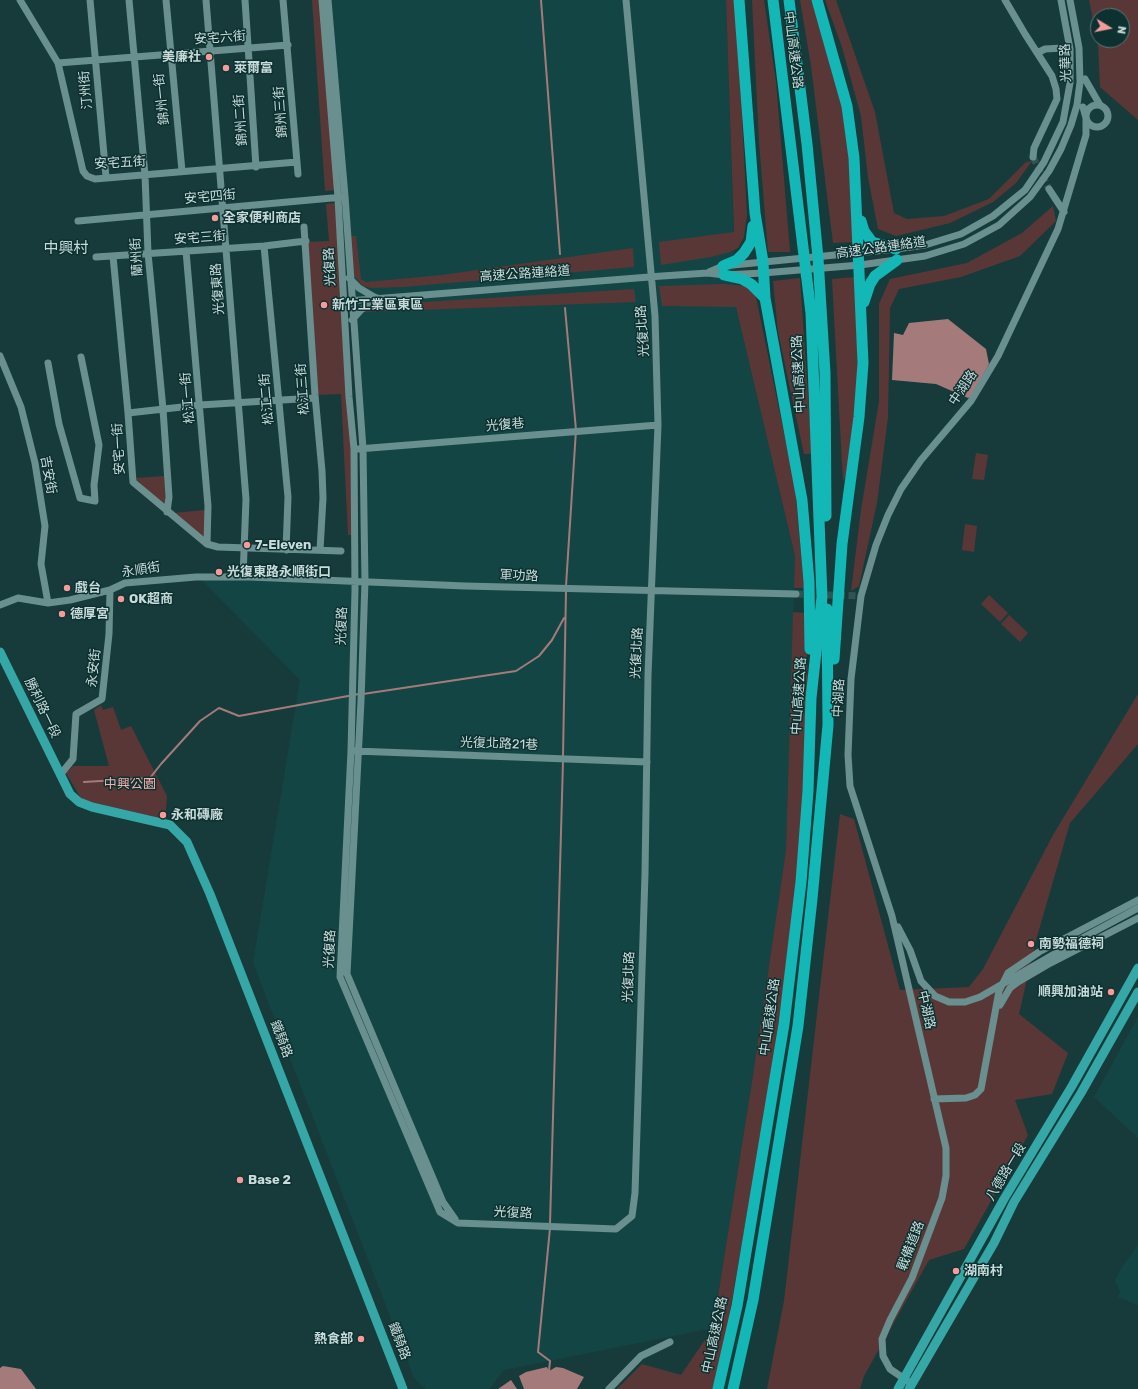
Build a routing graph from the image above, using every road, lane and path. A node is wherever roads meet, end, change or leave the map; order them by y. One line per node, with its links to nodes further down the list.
1 (20, 0): 26 (street, 安宅五街)
2 (90, 0): 25 (street, 汀州街)
3 (129, 0): 24 (street, 蘭州街)
4 (166, 0): 23 (street, 錦州一街)
5 (206, 0): 21 (street, 光復東路)
6 (245, 0): 19 (street, 錦州二街)
7 (283, 0): 18 (street, 錦州三街)
8 (322, 0): 44 (street, 光復路)
9 (328, 0): 44 (street, 光復路)
10 (626, 0): 80 (street, 光復北路)
11 (739, 0): 48 (highway)
12 (773, 0): 98 (highway, 中山高速公路)
13 (789, 0): 99 (highway, 中山高速公路)
14 (817, 0): 45 (highway)
15 (1005, 0): 22 (street)
16 (1061, 0): 31 (street, 光華路)
17 (1070, 0): 32 (street, 光華路)
18 (288, 45): 19 (street, 安宅六街); 36 (street, 錦州三街)
19 (248, 48): 21 (street, 安宅六街); 37 (street, 錦州二街)
20 (1063, 48): 22 (street)
21 (211, 51): 23 (street, 安宅六街); 38 (street, 光復東路)
22 (1037, 53): 35 (street)
23 (170, 54): 24 (street, 安宅六街); 39 (street, 錦州一街)
24 (134, 58): 25 (street, 安宅六街); 41 (street, 蘭州街)
25 (95, 60): 26 (street, 安宅六街); 42 (street, 汀州街)
26 (58, 63): 42 (street, 安宅五街)
27 (1085, 79): 28 (street)
28 (1100, 105): 30 (street); 33 (street)
29 (1083, 107): 30 (street, 中湖路)
30 (1086, 118): 33 (street); 34 (street, 中湖路)
31 (1063, 122): 58 (street, 高速公路連絡道)
32 (1071, 125): 58 (street, 高速公路連絡道)
33 (1101, 127): 34 (street)
34 (1086, 135): 47 (street, 中湖路)
35 (1033, 157)
36 (297, 162): 37 (street, 安宅五街); 40 (street, 錦州三街)
37 (256, 167): 38 (street, 安宅五街)
38 (220, 169): 39 (street, 安宅五街); 46 (street, 光復東路)
39 (182, 172): 41 (street, 安宅五街)
40 (298, 174)
41 (145, 175): 42 (street, 安宅五街); 49 (street, 蘭州街)
42 (106, 177)
43 (1049, 189): 47 (street)
44 (341, 197): 46 (street, 安宅四街); 64 (street, 光復路); 68 (street, 光復路)
45 (857, 203): 57 (highway); 58 (highway)
46 (223, 208): 49 (street, 安宅四街); 54 (street, 光復東路)
47 (1064, 212): 106 (street, 中湖路)
48 (755, 213): 62 (highway); 63 (highway)
49 (147, 214): 50 (street, 安宅四街); 56 (street, 蘭州街)
50 (78, 221)
51 (304, 226): 52 (street, 松江三街)
52 (306, 240): 53 (street, 安宅三街); 74 (street, 松江三街)
53 (264, 246): 54 (street, 安宅三街); 75 (street, 松江二街)
54 (227, 248): 55 (street, 安宅三街); 76 (street, 光復東路)
55 (186, 251): 56 (street, 安宅三街); 77 (street, 松江一街)
56 (148, 253): 59 (street, 安宅三街); 78 (street, 蘭州街)
57 (860, 253): 58 (street, 高速公路連絡道); 61 (highway); 62 (street, 高速公路連絡道)
58 (896, 255): 61 (street, 高速公路連絡道); 69 (highway)
59 (114, 256): 60 (street, 安宅三街); 79 (street, 安宅一街)
60 (96, 257)
61 (860, 265): 62 (street, 高速公路連絡道); 69 (highway)
62 (763, 267): 63 (street, 高速公路連絡道); 63 (street, 高速公路連絡道); 66 (highway)
63 (724, 270): 65 (street, 高速公路連絡道); 66 (highway)
64 (350, 278): 65 (street); 67 (street, 光復路)
65 (376, 298): 67 (street, 高速公路連絡道); 70 (street)
66 (765, 298): 98 (highway)
67 (352, 300): 68 (street, 高速公路連絡道); 70 (street, 光復路)
68 (344, 301): 81 (street, 光復路)
69 (862, 308): 99 (highway)
70 (352, 320): 82 (street, 光復路)
71 (0, 356): 95 (street, 吉安街)
72 (81, 357): 73 (street)
73 (48, 363)
74 (315, 398): 75 (street); 87 (street, 松江三街)
75 (279, 400): 76 (street); 86 (street, 松江二街)
76 (238, 402): 77 (street); 85 (street, 光復東路)
77 (200, 405): 78 (street); 84 (street, 松江一街)
78 (164, 409): 79 (street); 83 (street, 蘭州街)
79 (128, 412): 83 (street, 安宅一街)
80 (658, 426): 82 (street, 光復巷); 93 (street, 光復北路)
81 (354, 449): 82 (street, 光復巷); 90 (street, 光復路)
82 (362, 449): 91 (street, 光復路)
83 (167, 512): 84 (street, 安宅一街)
84 (207, 544): 85 (street, 安宅一街)
85 (244, 548): 86 (street, 安宅一街); 89 (street, 光復東路)
86 (286, 550): 87 (street, 安宅一街)
87 (320, 550): 88 (street, 安宅一街)
88 (342, 552)
89 (242, 577): 90 (street, 軍功路); 92 (street, 永順街)
90 (356, 581): 91 (street, 軍功路); 100 (street, 光復路)
91 (365, 581): 93 (street, 軍功路); 101 (street, 光復路)
92 (110, 590): 95 (street, 永順街); 103 (street, 永安街)
93 (652, 590): 94 (street, 軍功路); 102 (street, 光復北路)
94 (796, 594)
95 (48, 602): 96 (street, 永順街)
96 (0, 605)
97 (0, 652): 103 (main road, 勝利路一段)
98 (811, 698): 118 (highway, 中山高速公路)
99 (828, 724): 119 (highway, 中山高速公路)
100 (351, 751): 101 (street, 光復北路21巷); 112 (street, 光復路)
101 (360, 752): 102 (street, 光復北路21巷); 112 (street, 光復路)
102 (647, 762): 113 (street, 光復北路)
103 (60, 775): 116 (main road, 鐵騎路)
104 (1138, 900): 110 (street)
105 (1138, 908): 106 (street)
106 (892, 916): 111 (street, 中湖路)
107 (1138, 918): 110 (street)
108 (1138, 968): 115 (main road, 八德路一段)
109 (1138, 992): 115 (main road, 八德路一段)
110 (996, 1012): 111 (street)
111 (934, 1099): 115 (street, 戰備道路)
112 (458, 1223): 113 (street, 光復路)
113 (544, 1227)
114 (670, 1342): 117 (street)
115 (908, 1384): 120 (main road, 八德路一段)
116 (403, 1389)
117 (609, 1389)
118 (718, 1389)
119 (733, 1389)
120 (898, 1389)

